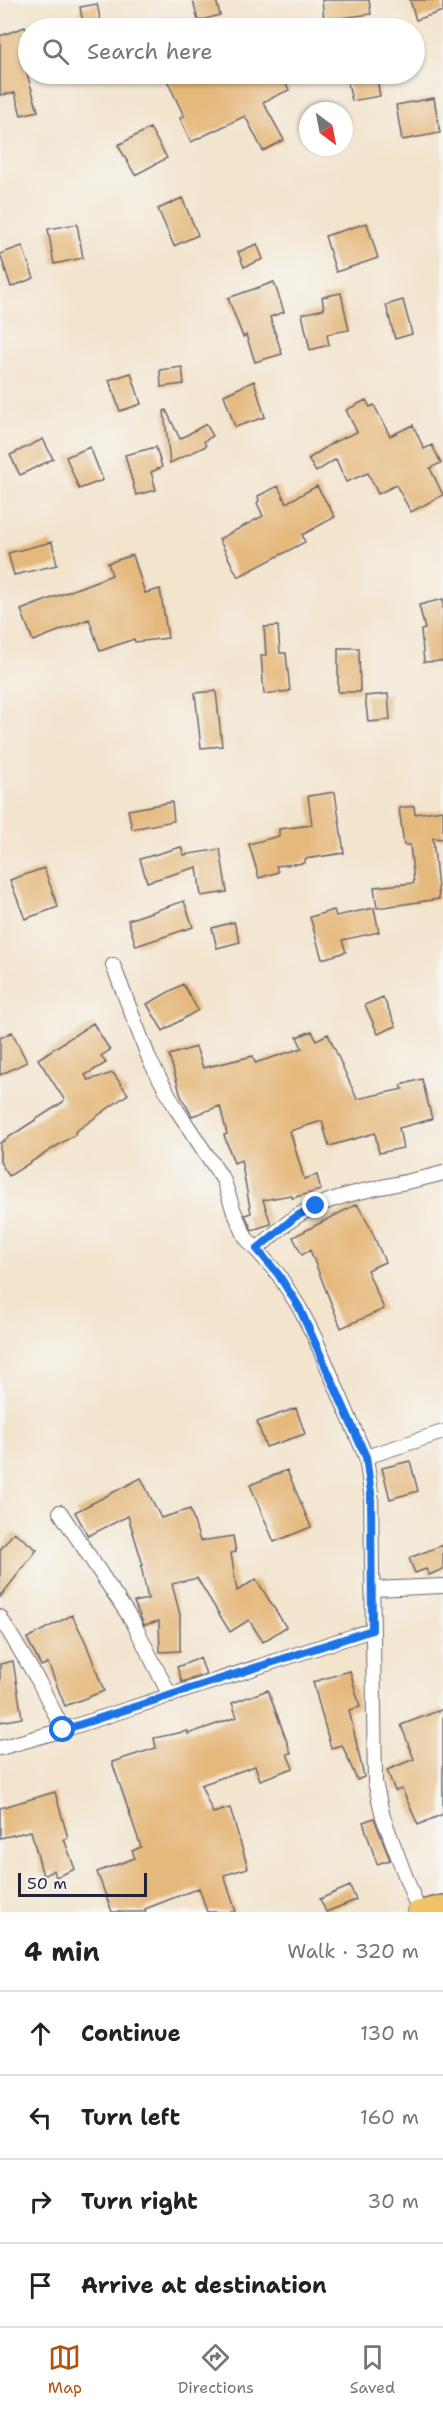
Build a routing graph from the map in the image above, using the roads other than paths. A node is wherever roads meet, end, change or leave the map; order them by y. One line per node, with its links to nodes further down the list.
1 (113, 965): 3 (street)
2 (443, 1173): 3 (street)
3 (257, 1249): 5 (street)
4 (443, 1432): 5 (street)
5 (366, 1457): 8 (street)
6 (60, 1512): 11 (street)
7 (443, 1586): 8 (street)
8 (373, 1588): 10 (street)
9 (0, 1617): 12 (street)
10 (372, 1630): 11 (street); 15 (street)
11 (170, 1696): 12 (street)
12 (63, 1730): 13 (street)
13 (0, 1748)
14 (443, 1906): 15 (main road)
15 (418, 1912)

